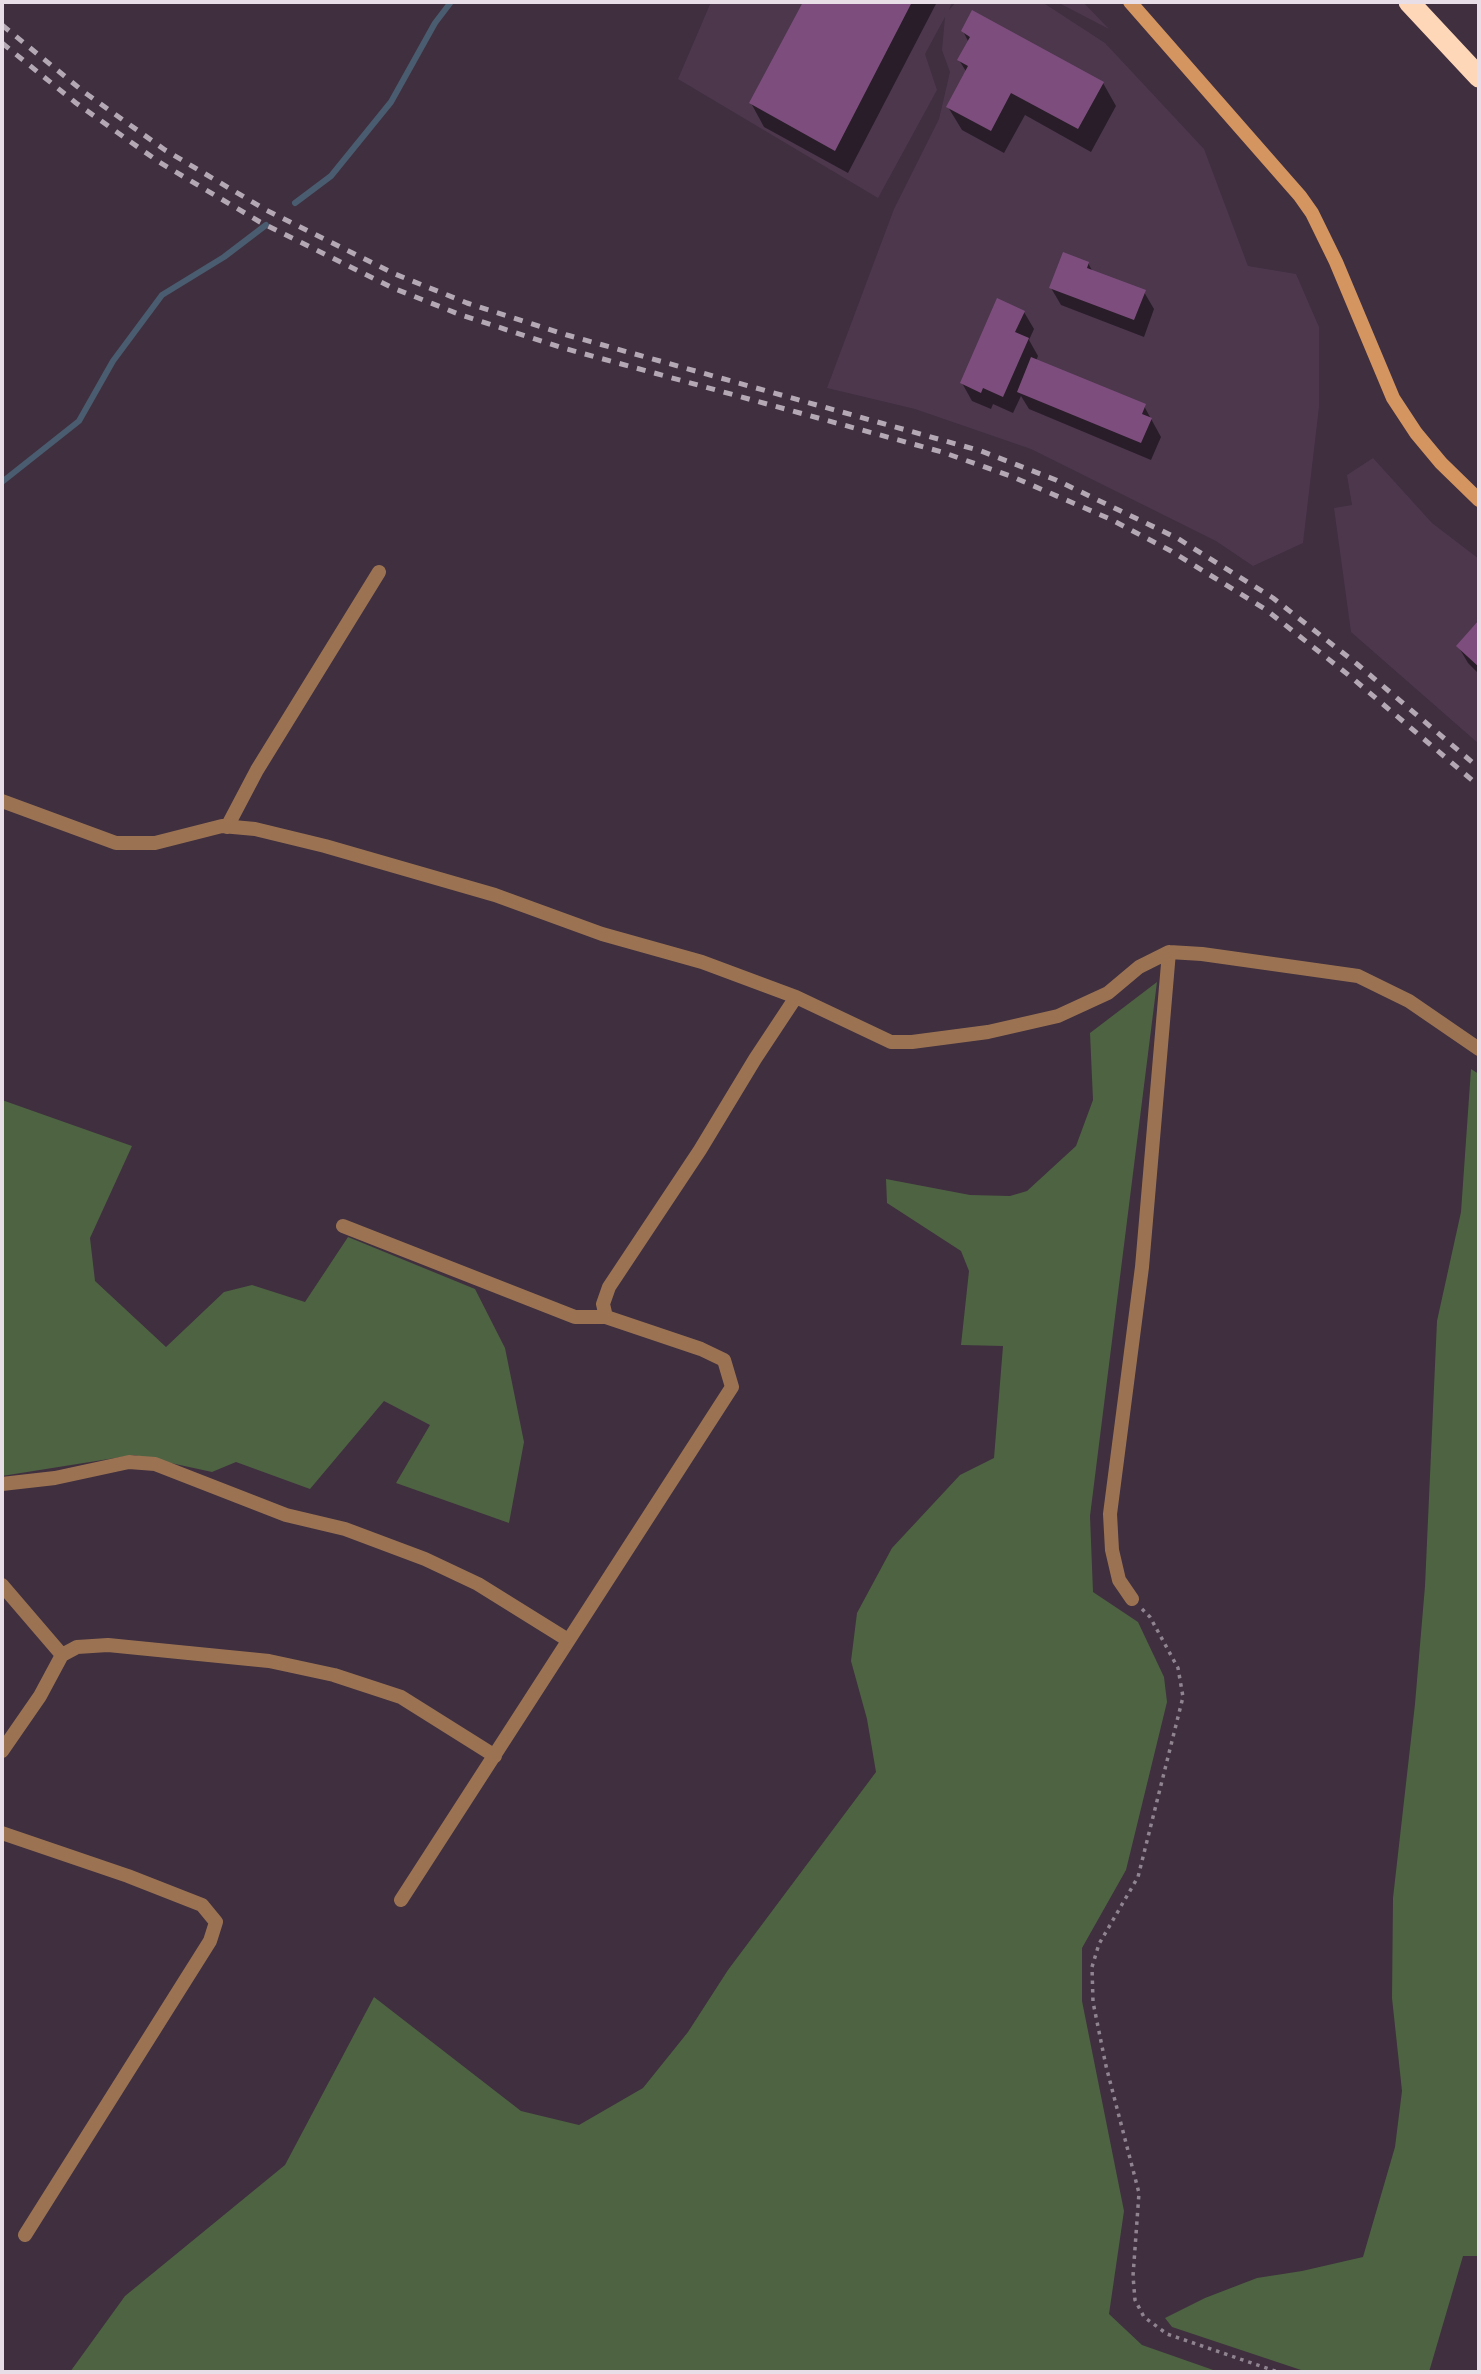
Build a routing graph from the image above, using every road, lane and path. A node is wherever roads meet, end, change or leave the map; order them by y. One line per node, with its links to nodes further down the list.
1 (1130, 2): 4 (street)
2 (1409, 2): 3 (highway)
3 (1479, 77)
4 (1479, 500)
5 (379, 572): 7 (street)
6 (2, 801): 7 (street)
7 (227, 827): 9 (street)
8 (1169, 952): 9 (street); 10 (street); 15 (street)
9 (796, 997): 12 (street)
10 (1479, 1049)
11 (343, 1226): 12 (street)
12 (606, 1317): 16 (street)
13 (2, 1484): 16 (street)
14 (2, 1586): 17 (street)
15 (1132, 1599): 23 (path)
16 (568, 1640): 19 (street)
17 (62, 1655): 18 (street); 19 (street)
18 (2, 1751)
19 (495, 1756): 21 (street)
20 (2, 1833): 22 (street)
21 (401, 1900)
22 (25, 2235)
23 (1278, 2372)

